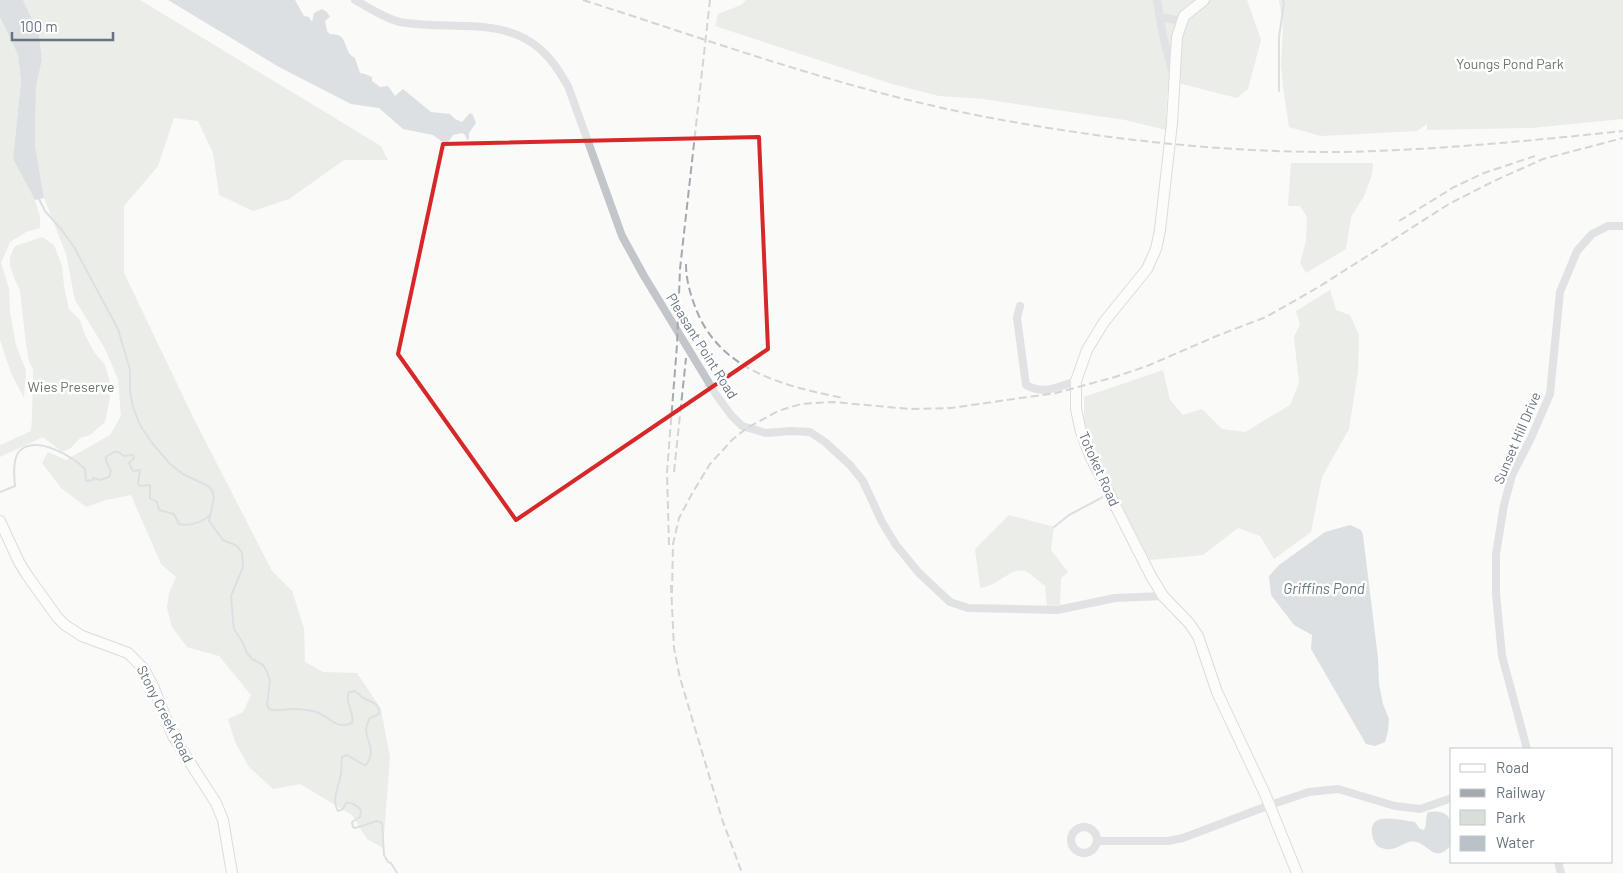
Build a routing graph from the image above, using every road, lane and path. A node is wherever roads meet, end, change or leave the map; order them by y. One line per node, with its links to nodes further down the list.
1 (354, 0): 11 (street, Pleasant Point Road)
2 (1157, 0): 4 (street, Totoket Road)
3 (1204, 0): 5 (main road)
4 (1160, 17): 5 (street); 6 (street, Totoket Road)
5 (1182, 21): 6 (main road)
6 (1174, 76): 9 (main road, Totoket Road)
7 (1623, 226): 12 (street, Sunset Hill Drive)
8 (1020, 306): 9 (street)
9 (1076, 381): 11 (main road, Totoket Road)
10 (0, 521): 16 (main road, Stony Creek Road)
11 (1163, 596): 14 (main road, Totoket Road)
12 (1527, 748)
13 (1450, 799): 14 (street)
14 (1270, 805): 15 (street); 17 (main road, Totoket Road)
15 (1097, 841)
16 (232, 873)
17 (1296, 873)

